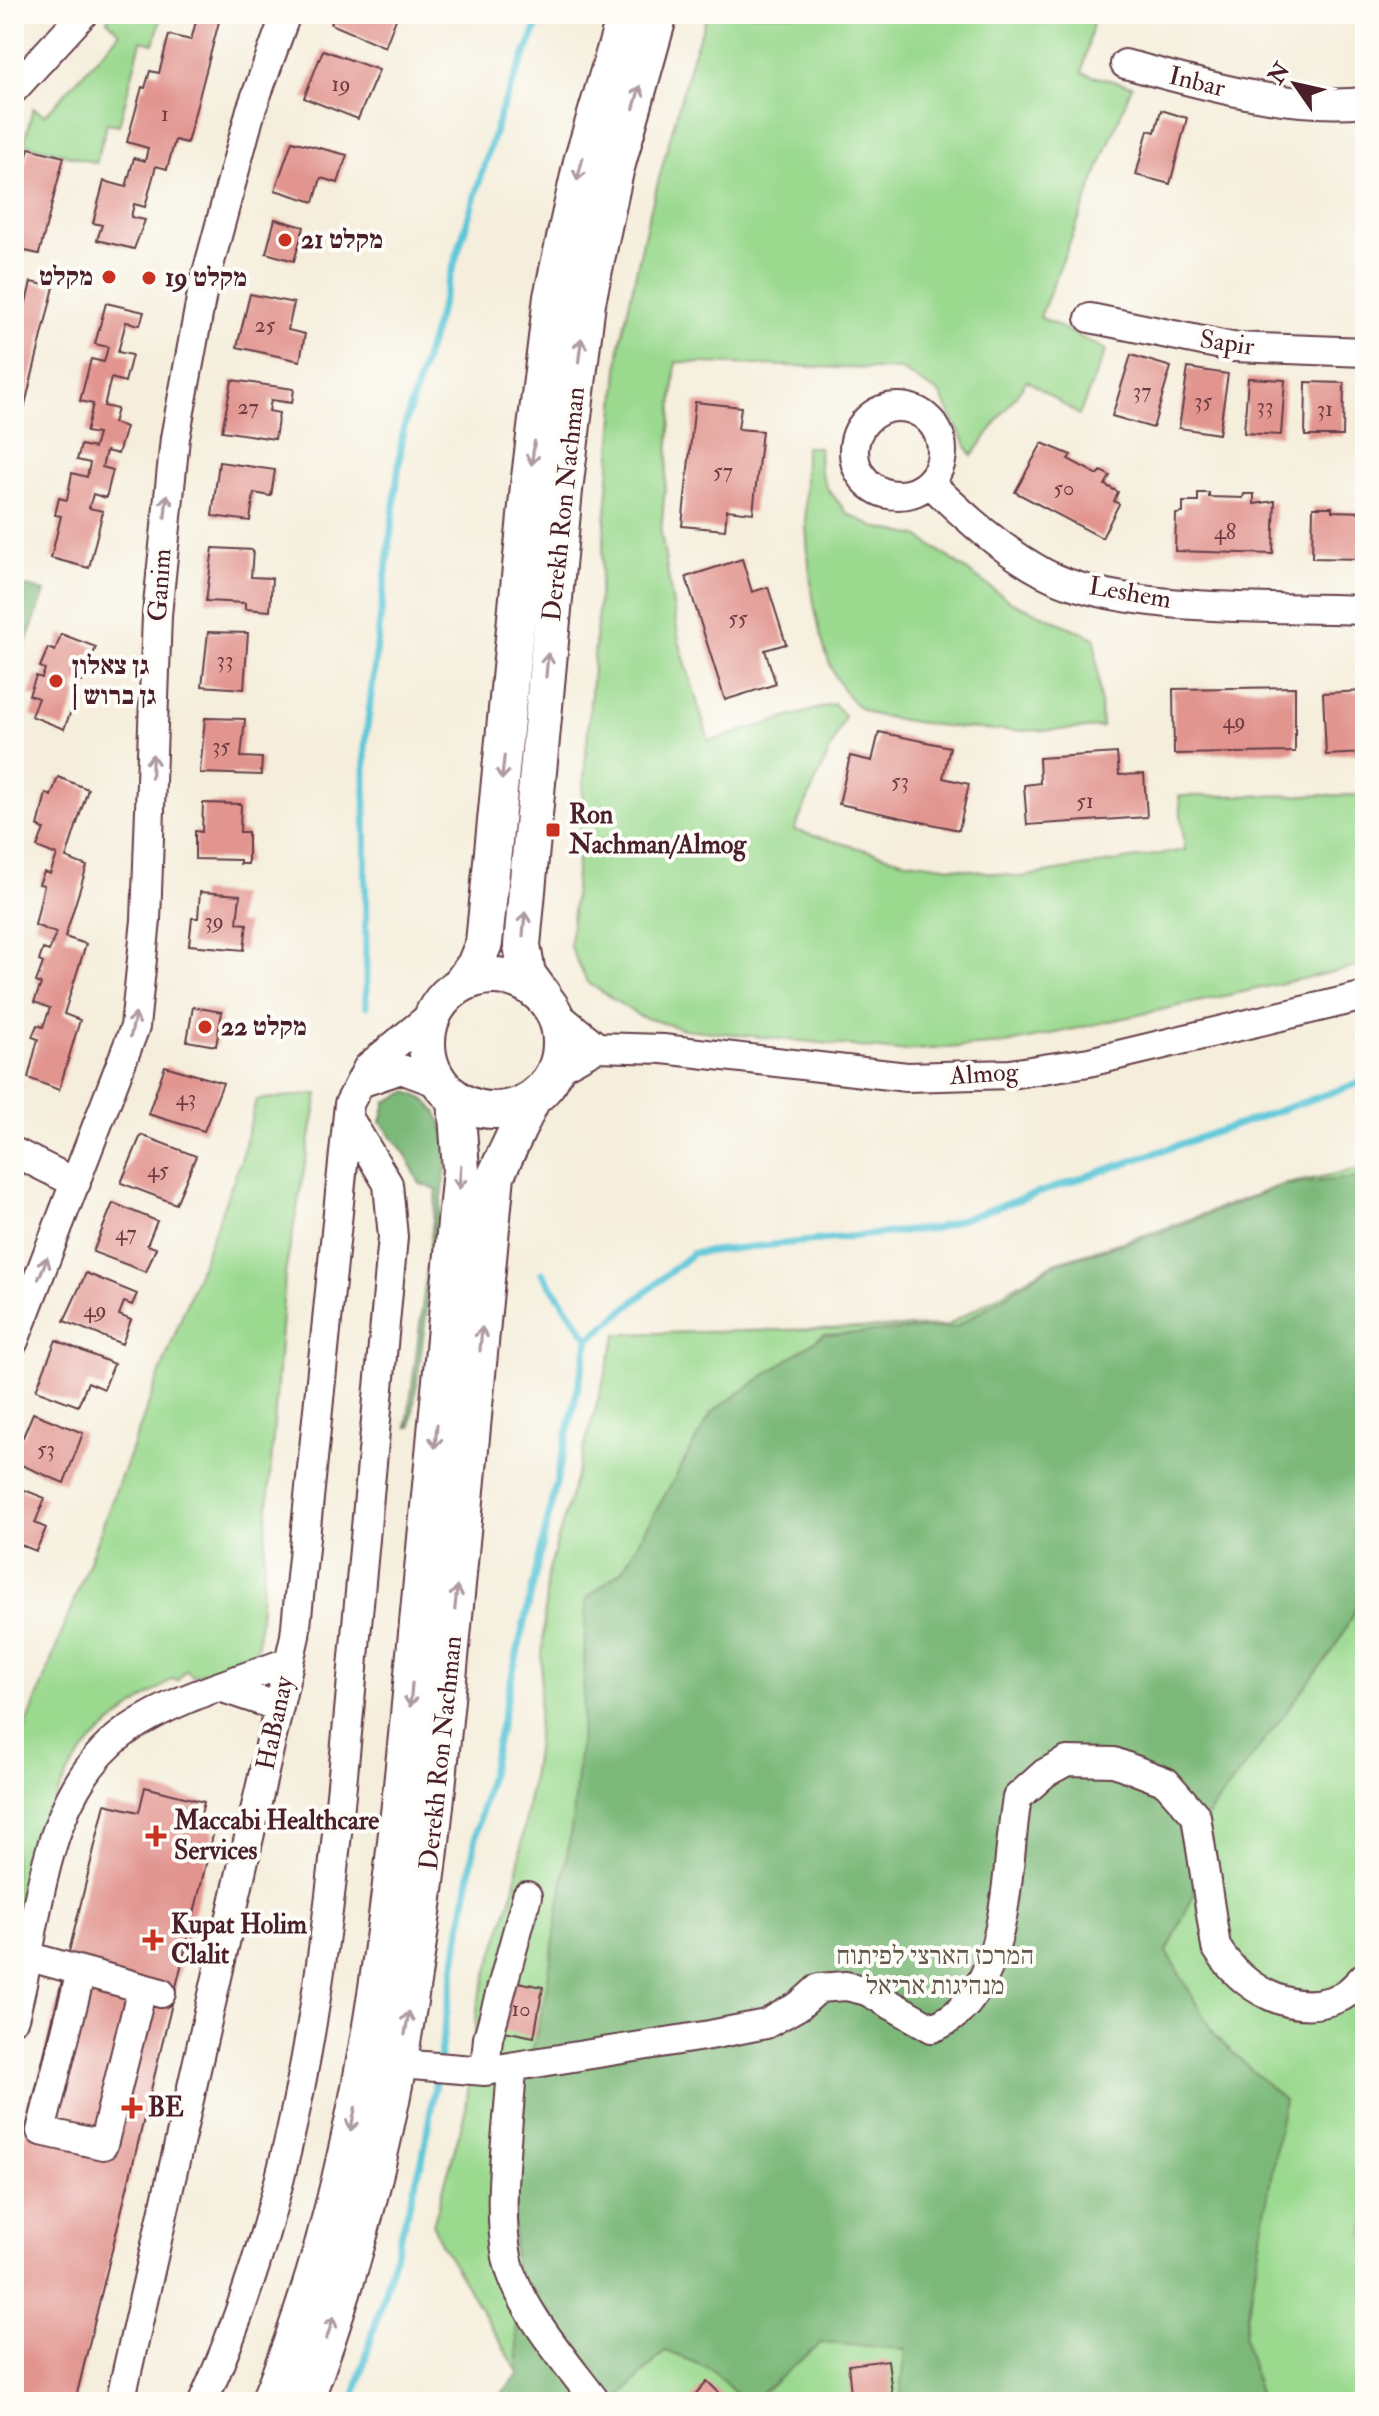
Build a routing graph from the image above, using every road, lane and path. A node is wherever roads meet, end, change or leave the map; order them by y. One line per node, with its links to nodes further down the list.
1 (83, 14): 6 (street)
2 (286, 14): 23 (street, Ganim, one-way to 2)
3 (626, 14): 12 (main road, Derekh Ron Nachman, one-way to 12)
4 (659, 14): 14 (main road, Derekh Ron Nachman, one-way to 4)
5 (1125, 64): 7 (street, Inbar)
6 (14, 89)
7 (1365, 102)
8 (1090, 318): 9 (street, Sapir)
9 (1365, 352)
10 (929, 482): 11 (street, Leshem)
11 (1365, 610)
12 (460, 985): 14 (main road); 15 (main road)
13 (1365, 996): 16 (street, Almog)
14 (549, 1005): 16 (street); 17 (main road)
15 (435, 1012): 18 (street, HaBanay); 19 (main road)
16 (597, 1047): 17 (street)
17 (557, 1069): 20 (main road)
18 (359, 1083): 19 (street); 21 (street, HaBanay)
19 (448, 1091): 20 (main road); 37 (main road, Derekh Ron Nachman, one-way to 37)
20 (532, 1099): 33 (main road, Derekh Ron Nachman, one-way to 20)
21 (348, 1117): 25 (street, HaBanay); 36 (street)
22 (14, 1152): 23 (street)
23 (76, 1183): 24 (street, Ganim, one-way to 23)
24 (14, 1341)
25 (288, 1662): 26 (street); 27 (street, HaBanay)
26 (220, 1687): 27 (street); 29 (street)
27 (279, 1707): 35 (street, HaBanay)
28 (527, 1896): 34 (street)
29 (30, 1957): 30 (street); 32 (street)
30 (81, 1972): 30 (street)
31 (1365, 1976): 34 (street)
32 (14, 2018)
33 (400, 2064): 34 (street); 38 (main road, Derekh Ron Nachman, one-way to 33)
34 (499, 2069): 39 (street)
35 (120, 2402)
36 (203, 2402)
37 (269, 2402)
38 (304, 2402)
39 (596, 2402)

